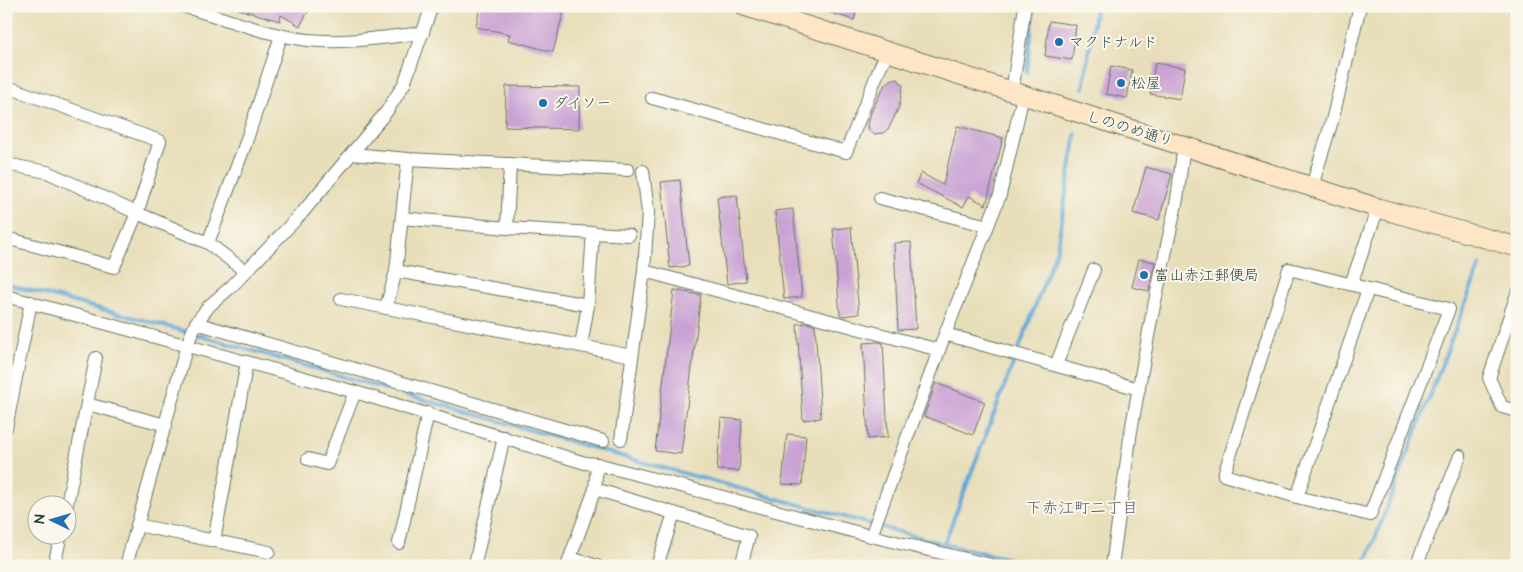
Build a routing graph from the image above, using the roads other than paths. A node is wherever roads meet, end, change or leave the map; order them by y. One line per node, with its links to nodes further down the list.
1 (183, 6): 7 (street)
2 (432, 6): 6 (street)
3 (744, 6): 8 (main road, しののめ通り)
4 (1025, 6): 10 (street)
5 (1360, 6): 19 (street)
6 (423, 34): 7 (street); 13 (street)
7 (282, 36): 29 (street)
8 (889, 52): 10 (main road, しののめ通り); 11 (street)
9 (6, 89): 22 (street)
10 (1018, 94): 12 (main road, しののめ通り); 24 (street)
11 (652, 98)
12 (1184, 145): 19 (main road, しののめ通り); 52 (street)
13 (352, 154): 14 (street); 32 (street)
14 (408, 159): 16 (street); 23 (street)
15 (6, 164): 22 (street)
16 (510, 164): 17 (street); 25 (street)
17 (628, 170)
18 (643, 171): 34 (street)
19 (1312, 186): 21 (main road, しののめ通り)
20 (880, 198): 24 (street)
21 (1378, 208): 30 (main road, しののめ通り); 35 (street)
22 (137, 213): 28 (street); 29 (street)
23 (402, 218): 25 (street); 33 (street)
24 (988, 226): 44 (street)
25 (508, 228): 26 (street)
26 (593, 232): 27 (street); 41 (street)
27 (629, 235)
28 (6, 238)
29 (208, 243): 32 (street)
30 (1517, 247)
31 (1094, 270): 51 (street)
32 (245, 271): 43 (street)
33 (396, 271): 41 (street); 42 (street)
34 (644, 272): 47 (street); 48 (street)
35 (1351, 284): 36 (street); 67 (street)
36 (1368, 290): 67 (street); 67 (street)
37 (1517, 294): 55 (street)
38 (6, 296): 40 (street)
39 (341, 299): 42 (street)
40 (31, 302): 45 (street); 58 (street)
41 (588, 305): 46 (street)
42 (386, 308): 46 (street)
43 (196, 325): 45 (street); 61 (street)
44 (945, 334): 47 (street); 51 (street)
45 (188, 342): 50 (street); 57 (street)
46 (581, 346): 48 (street)
47 (939, 350): 70 (street)
48 (632, 356): 60 (street)
49 (96, 358): 54 (street)
50 (246, 362): 53 (street); 71 (street)
51 (1056, 365): 52 (street)
52 (1139, 389): 83 (street)
53 (355, 392): 56 (street); 63 (street)
54 (87, 404): 57 (street); 66 (street)
55 (1517, 411)
56 (428, 413): 59 (street); 73 (street)
57 (166, 424): 69 (street)
58 (6, 428)
59 (504, 437): 64 (street); 75 (street)
60 (621, 439)
61 (602, 441)
62 (1460, 456): 84 (street)
63 (308, 460)
64 (597, 464): 65 (street); 70 (street)
65 (595, 489): 68 (street); 76 (street)
66 (68, 494)
67 (1297, 497)
68 (674, 513): 80 (street); 81 (street)
69 (138, 526): 71 (street); 78 (street)
70 (872, 534): 82 (street)
71 (214, 541): 74 (street)
72 (58, 544): 77 (street)
73 (398, 544)
74 (269, 552)
75 (476, 559)
76 (569, 562): 79 (street)
77 (54, 566)
78 (126, 566)
79 (597, 566)
80 (657, 566)
81 (741, 566)
82 (995, 566)
83 (1112, 566)
84 (1417, 566)

